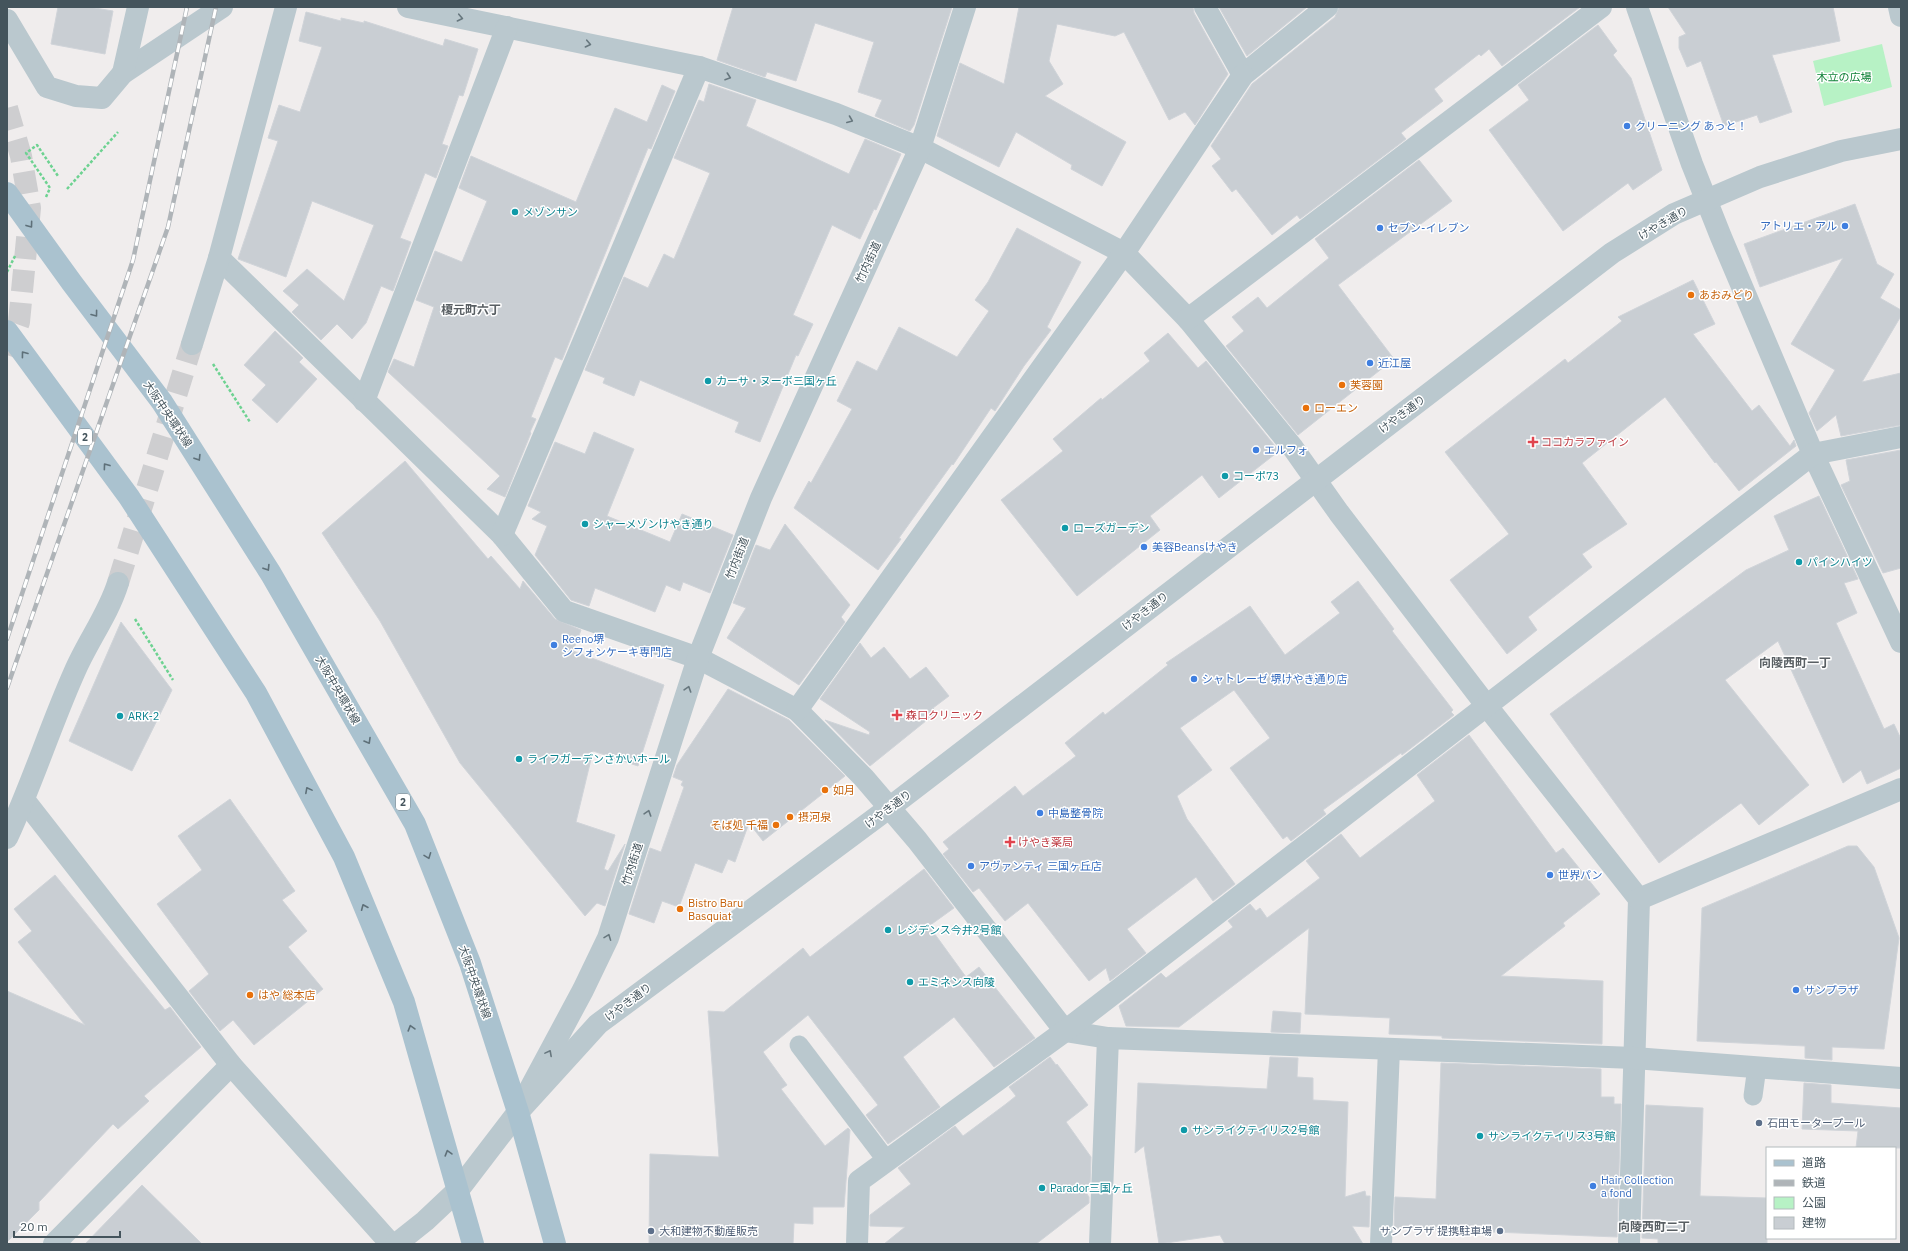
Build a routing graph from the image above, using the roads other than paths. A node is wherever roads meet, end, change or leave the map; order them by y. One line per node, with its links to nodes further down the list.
1 (138, 7): 15 (street)
2 (222, 7): 15 (street)
3 (286, 7): 22 (street)
4 (408, 7): 13 (street, one-way to 13)
5 (965, 7): 18 (street, 竹内街道)
6 (1205, 7): 16 (street)
7 (1327, 7): 16 (street)
8 (1601, 7): 23 (street)
9 (1637, 7): 20 (street)
10 (1899, 7): 11 (street)
11 (1901, 16)
12 (7, 20): 15 (street)
13 (507, 27): 14 (street, one-way to 14); 26 (street)
14 (699, 67): 18 (street, one-way to 18); 30 (street)
15 (123, 73)
16 (1243, 75): 21 (street)
17 (1901, 139): 20 (street, けやき通り)
18 (920, 148): 21 (street); 33 (street, 竹内街道)
19 (7, 193): 50 (main road, 大阪中央環状線 / 2, one-way to 50)
20 (1706, 199): 28 (street); 29 (street, けやき通り)
21 (1124, 253): 23 (street); 35 (street)
22 (219, 258): 25 (street); 26 (street)
23 (1188, 319): 29 (street)
24 (7, 331): 52 (main road, 2, one-way to 24)
25 (193, 341)
26 (364, 401): 30 (street)
27 (1901, 437): 28 (street)
28 (1813, 454): 32 (street); 34 (street)
29 (1316, 480): 34 (street); 38 (street, けやき通り)
30 (502, 535): 33 (street)
31 (117, 588): 37 (street)
32 (1900, 635)
33 (698, 658): 35 (street); 50 (street, 竹内街道, one-way to 33)
34 (1486, 705): 40 (street); 41 (street)
35 (797, 710): 38 (street)
36 (1901, 789): 40 (street)
37 (25, 800): 39 (street); 46 (street)
38 (889, 808): 41 (street); 50 (street, けやき通り)
39 (7, 838)
40 (1639, 899): 45 (street)
41 (1065, 1032): 42 (street); 51 (street)
42 (1108, 1038): 44 (street); 59 (street)
43 (799, 1045): 51 (lane)
44 (1389, 1049): 45 (street); 60 (street)
45 (1634, 1058): 47 (street); 61 (street)
46 (231, 1065): 53 (street); 54 (street)
47 (1757, 1067): 48 (street); 49 (lane)
48 (1901, 1078)
49 (1753, 1096)
50 (518, 1112): 52 (street, けやき通り); 57 (main road, 大阪中央環状線 / 2)
51 (887, 1161): 58 (street)
52 (458, 1189): 55 (street, けやき通り); 56 (main road, 2)
53 (54, 1244)
54 (391, 1244)
55 (396, 1244)
56 (473, 1244)
57 (555, 1244)
58 (857, 1244)
59 (1100, 1244)
60 (1381, 1244)
61 (1629, 1244)

